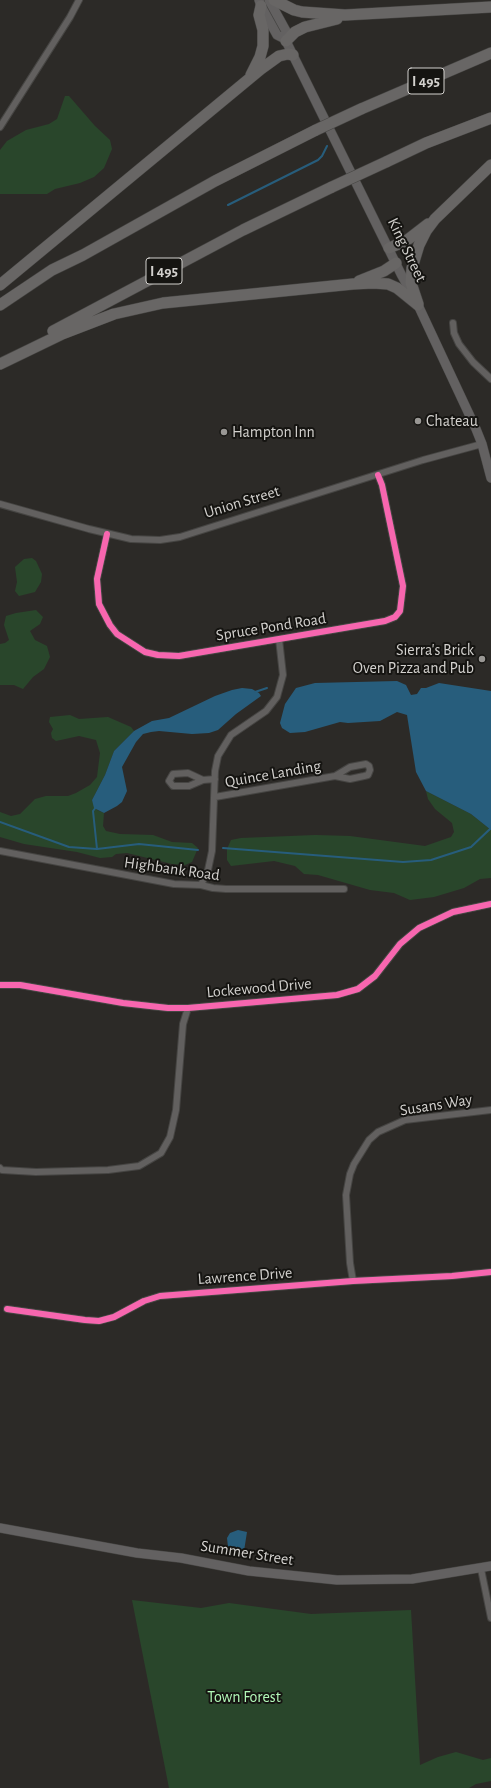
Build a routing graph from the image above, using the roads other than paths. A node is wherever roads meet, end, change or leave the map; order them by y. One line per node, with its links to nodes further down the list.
1 (79, 0): 11 (street)
2 (274, 0): 5 (highway)
3 (263, 2): 6 (main road, King Street); 9 (highway)
4 (491, 7): 5 (highway)
5 (345, 15): 6 (highway)
6 (286, 40): 8 (main road, King Street)
7 (491, 53): 18 (highway, I 495, bridge)
8 (293, 55): 9 (highway); 14 (main road, King Street)
9 (248, 80): 17 (highway)
10 (491, 118): 21 (highway, I 495, bridge)
11 (0, 127)
12 (491, 165): 13 (highway)
13 (435, 219): 14 (highway); 19 (highway)
14 (389, 248): 15 (main road, King Street)
15 (396, 263): 16 (highway); 19 (main road, King Street)
16 (353, 284): 19 (highway); 21 (highway)
17 (0, 285)
18 (0, 305)
19 (418, 305): 23 (main road, King Street)
20 (454, 323): 22 (street)
21 (0, 363)
22 (491, 379)
23 (487, 444): 24 (street, Union Street); 25 (main road, King Street)
24 (378, 475): 27 (street, Union Street); 28 (street, Spruce Pond Road)
25 (491, 478)
26 (0, 504): 27 (street, Union Street)
27 (107, 534): 28 (street, Spruce Pond Road)
28 (279, 640): 30 (street)
29 (335, 776): 29 (street, Quince Landing); 32 (street, Quince Landing)
30 (215, 779): 31 (street); 32 (street)
31 (203, 780): 31 (street)
32 (215, 797): 34 (street)
33 (0, 851): 34 (street, Highbank Road)
34 (201, 885): 35 (street, Highbank Road)
35 (344, 889)
36 (491, 904): 38 (street, Lockewood Drive)
37 (0, 986): 38 (street, Lockewood Drive)
38 (188, 1008): 40 (street, Lockewood Drive)
39 (491, 1110): 42 (street, Susans Way)
40 (0, 1168)
41 (491, 1272): 42 (street, Lawrence Drive)
42 (353, 1281): 43 (street, Lawrence Drive)
43 (7, 1309)
44 (0, 1528): 46 (main road, Summer Street)
45 (491, 1566): 46 (main road, Summer Street)
46 (481, 1569): 47 (street)
47 (491, 1618)

